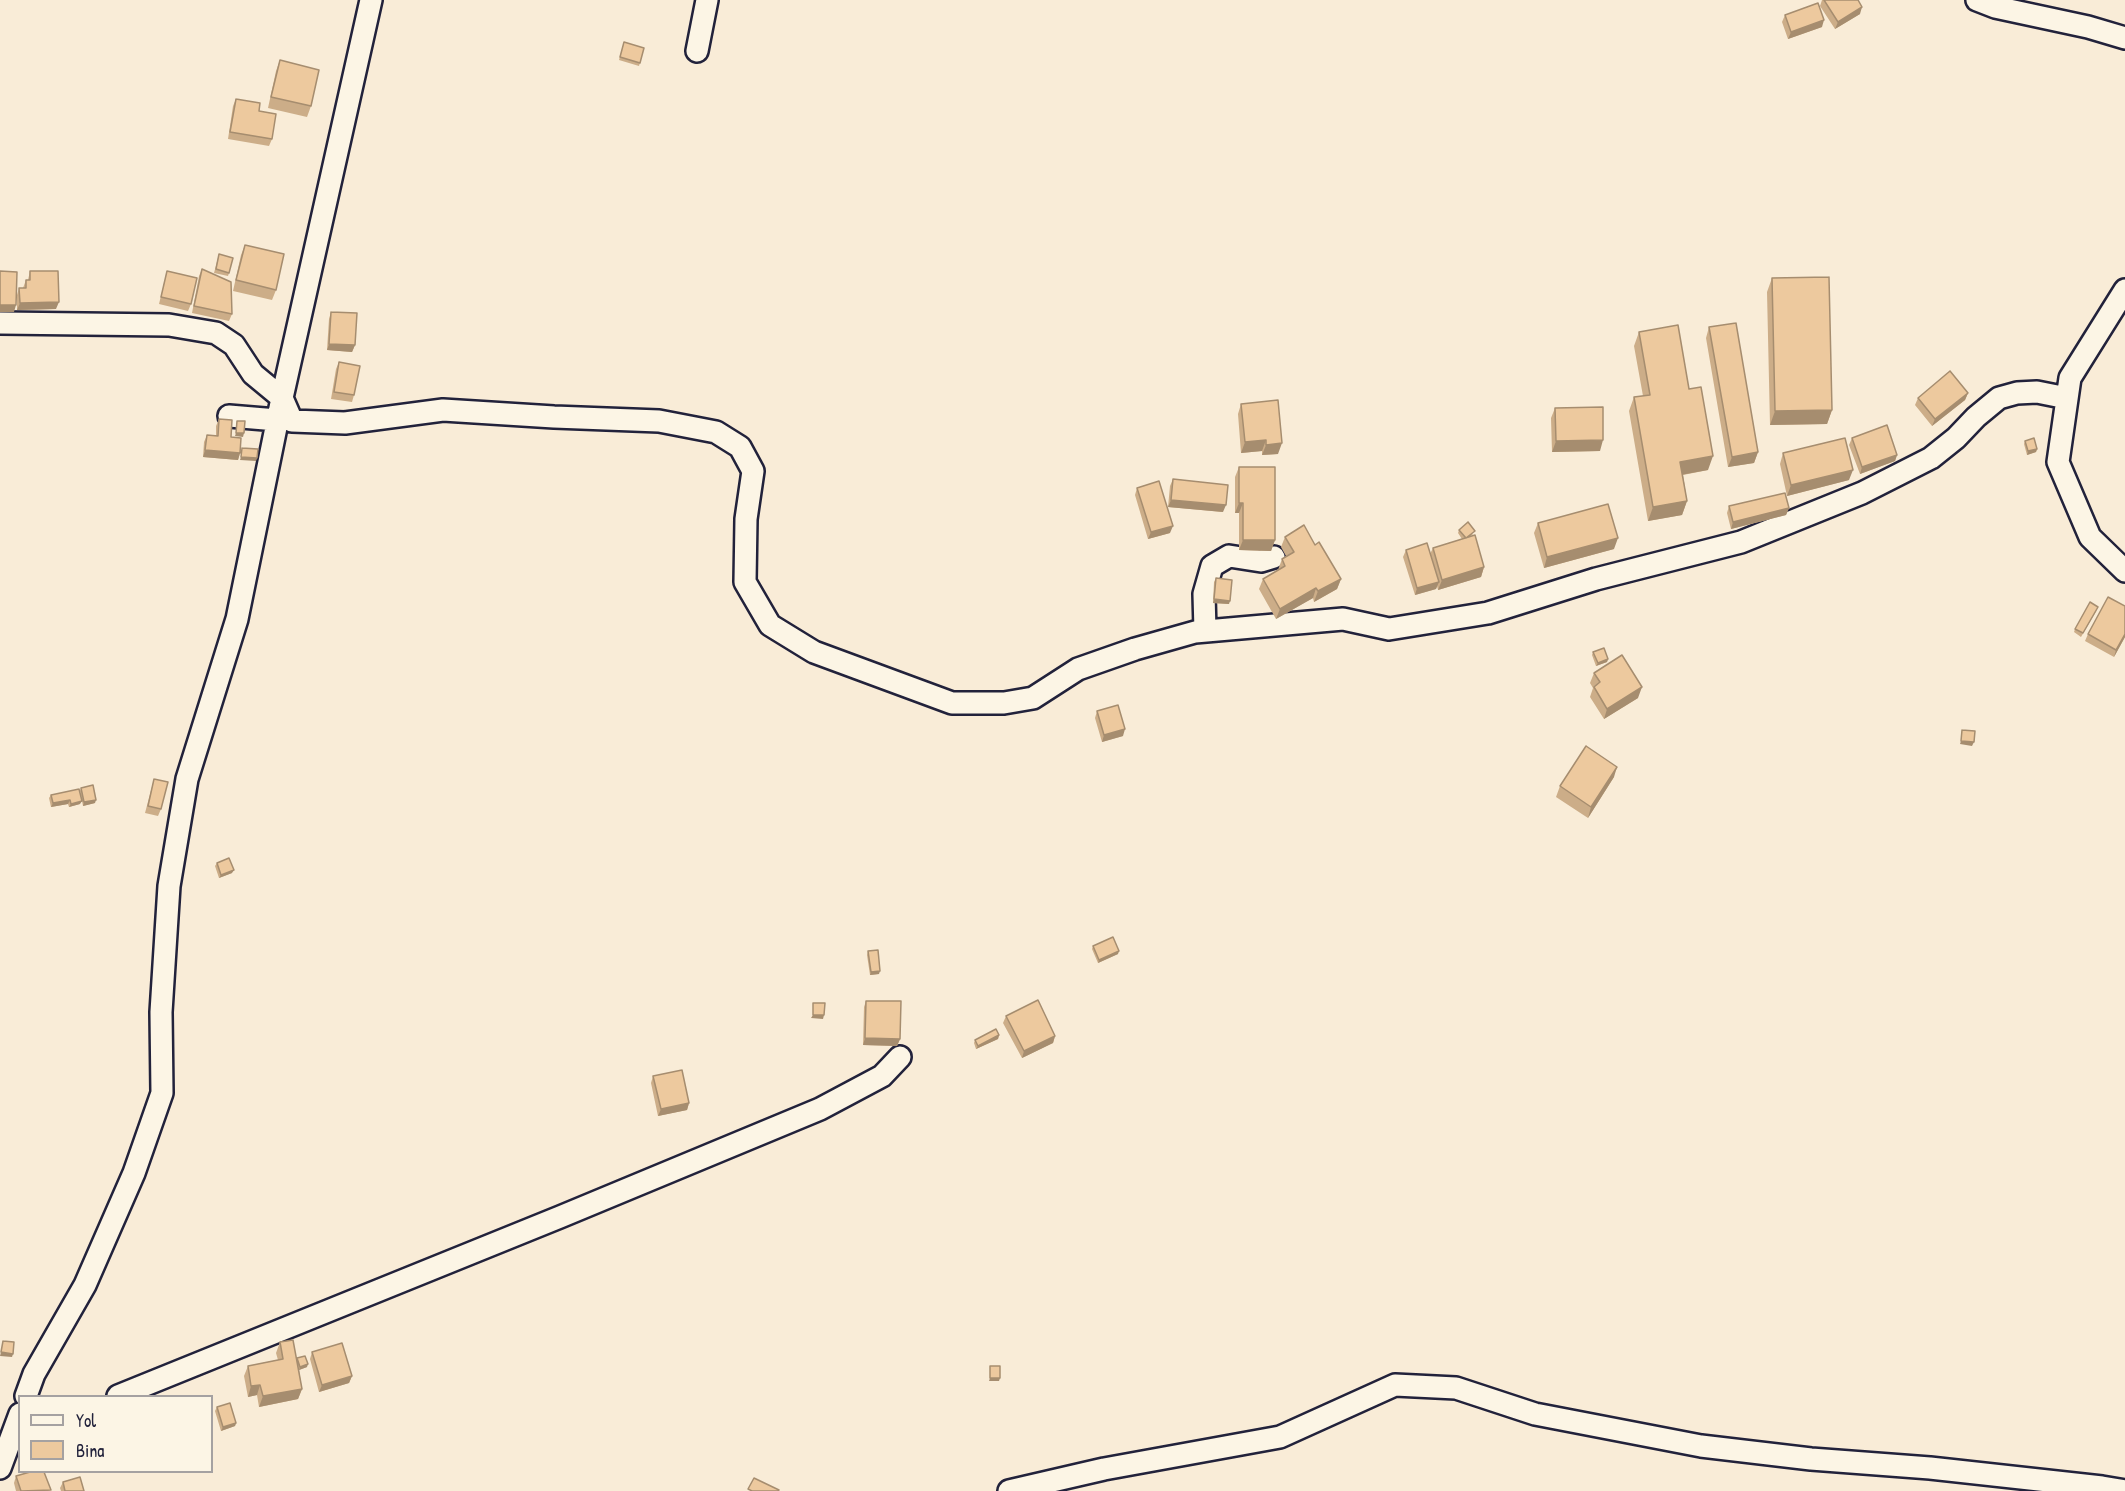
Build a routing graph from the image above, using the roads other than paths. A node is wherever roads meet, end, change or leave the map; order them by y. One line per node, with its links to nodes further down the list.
1 (371, 0): 8 (street)
2 (707, 0): 5 (street)
3 (1977, 0): 4 (street)
4 (2125, 38)
5 (697, 51)
6 (2125, 290): 9 (street)
7 (0, 323): 8 (street)
8 (282, 398): 11 (street); 14 (street)
9 (2067, 398): 13 (street); 14 (street)
10 (229, 416): 11 (street)
11 (277, 420): 16 (street)
12 (1274, 557): 14 (street)
13 (2125, 571)
14 (1205, 631)
15 (900, 1058): 17 (street)
16 (26, 1395)
17 (120, 1395)
18 (15, 1438): 19 (street)
19 (0, 1468)
20 (1009, 1491): 21 (street)
21 (2125, 1491)

